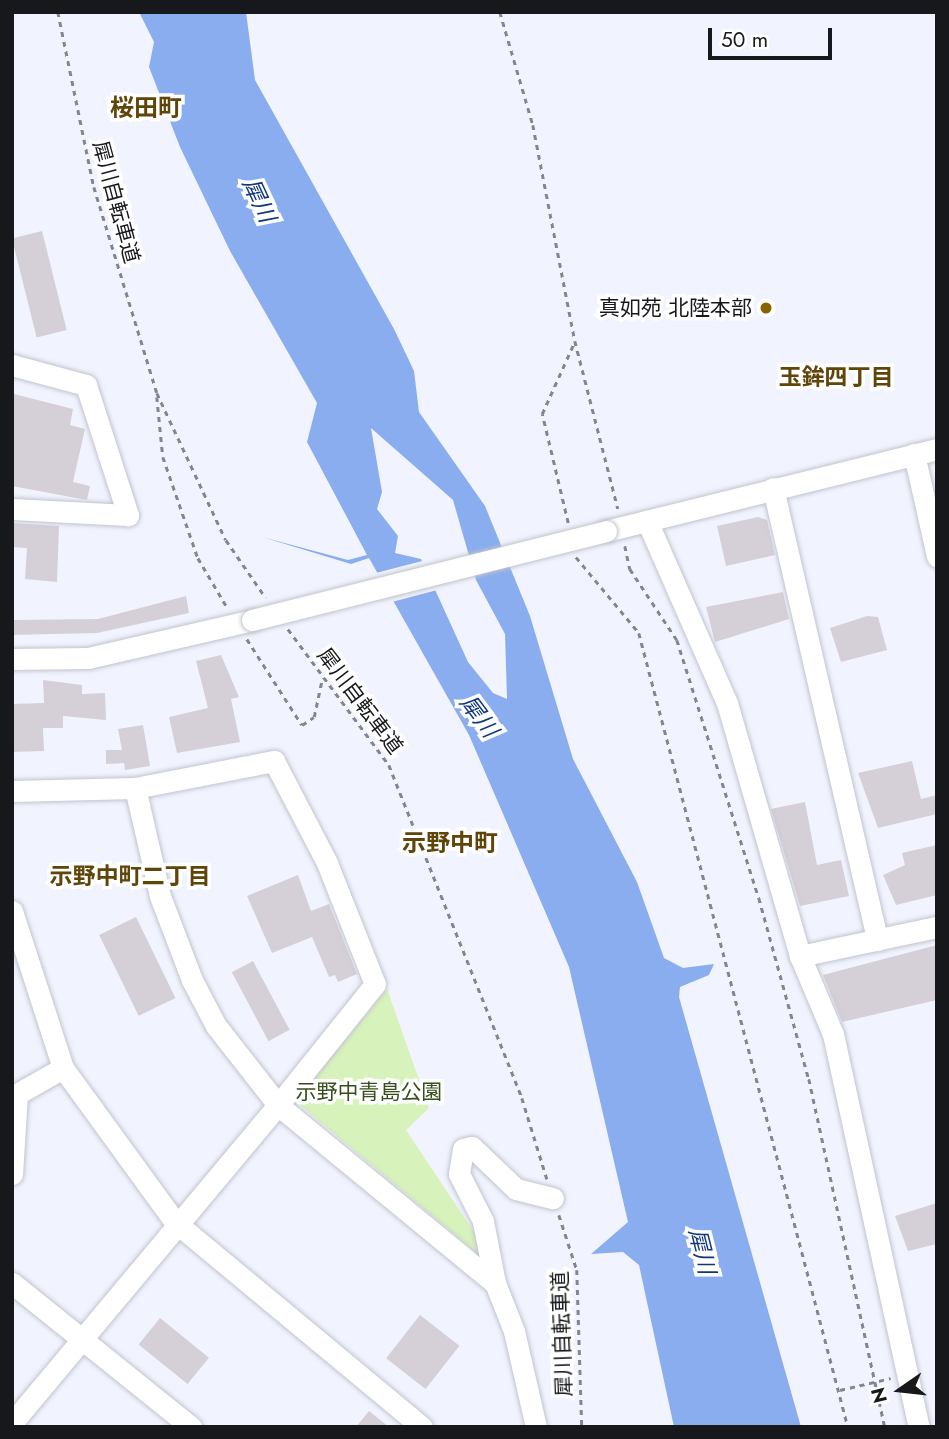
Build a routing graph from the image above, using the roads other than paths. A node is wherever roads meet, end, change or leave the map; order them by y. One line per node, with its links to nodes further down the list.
1 (12, 365): 5 (street)
2 (937, 449): 3 (street)
3 (914, 454): 4 (street); 7 (street)
4 (774, 488): 6 (street); 13 (street)
5 (12, 509)
6 (648, 522): 8 (street, bridge); 15 (street)
7 (937, 556)
8 (12, 659)
9 (135, 788): 10 (street); 18 (street); 18 (street)
10 (12, 791)
11 (12, 911): 14 (street)
12 (937, 927): 13 (street)
13 (877, 940): 15 (street)
14 (17, 951): 16 (street)
15 (800, 956): 25 (street)
16 (63, 1068): 17 (street); 21 (street)
17 (15, 1095): 19 (street)
18 (278, 1105): 21 (street); 23 (street)
19 (12, 1174)
20 (553, 1198): 23 (street)
21 (175, 1222): 24 (street); 28 (street)
22 (12, 1283): 24 (street)
23 (495, 1283): 29 (street)
24 (82, 1337): 26 (street); 27 (street)
25 (924, 1418)
26 (12, 1423)
27 (191, 1427)
28 (422, 1427)
29 (536, 1427)

